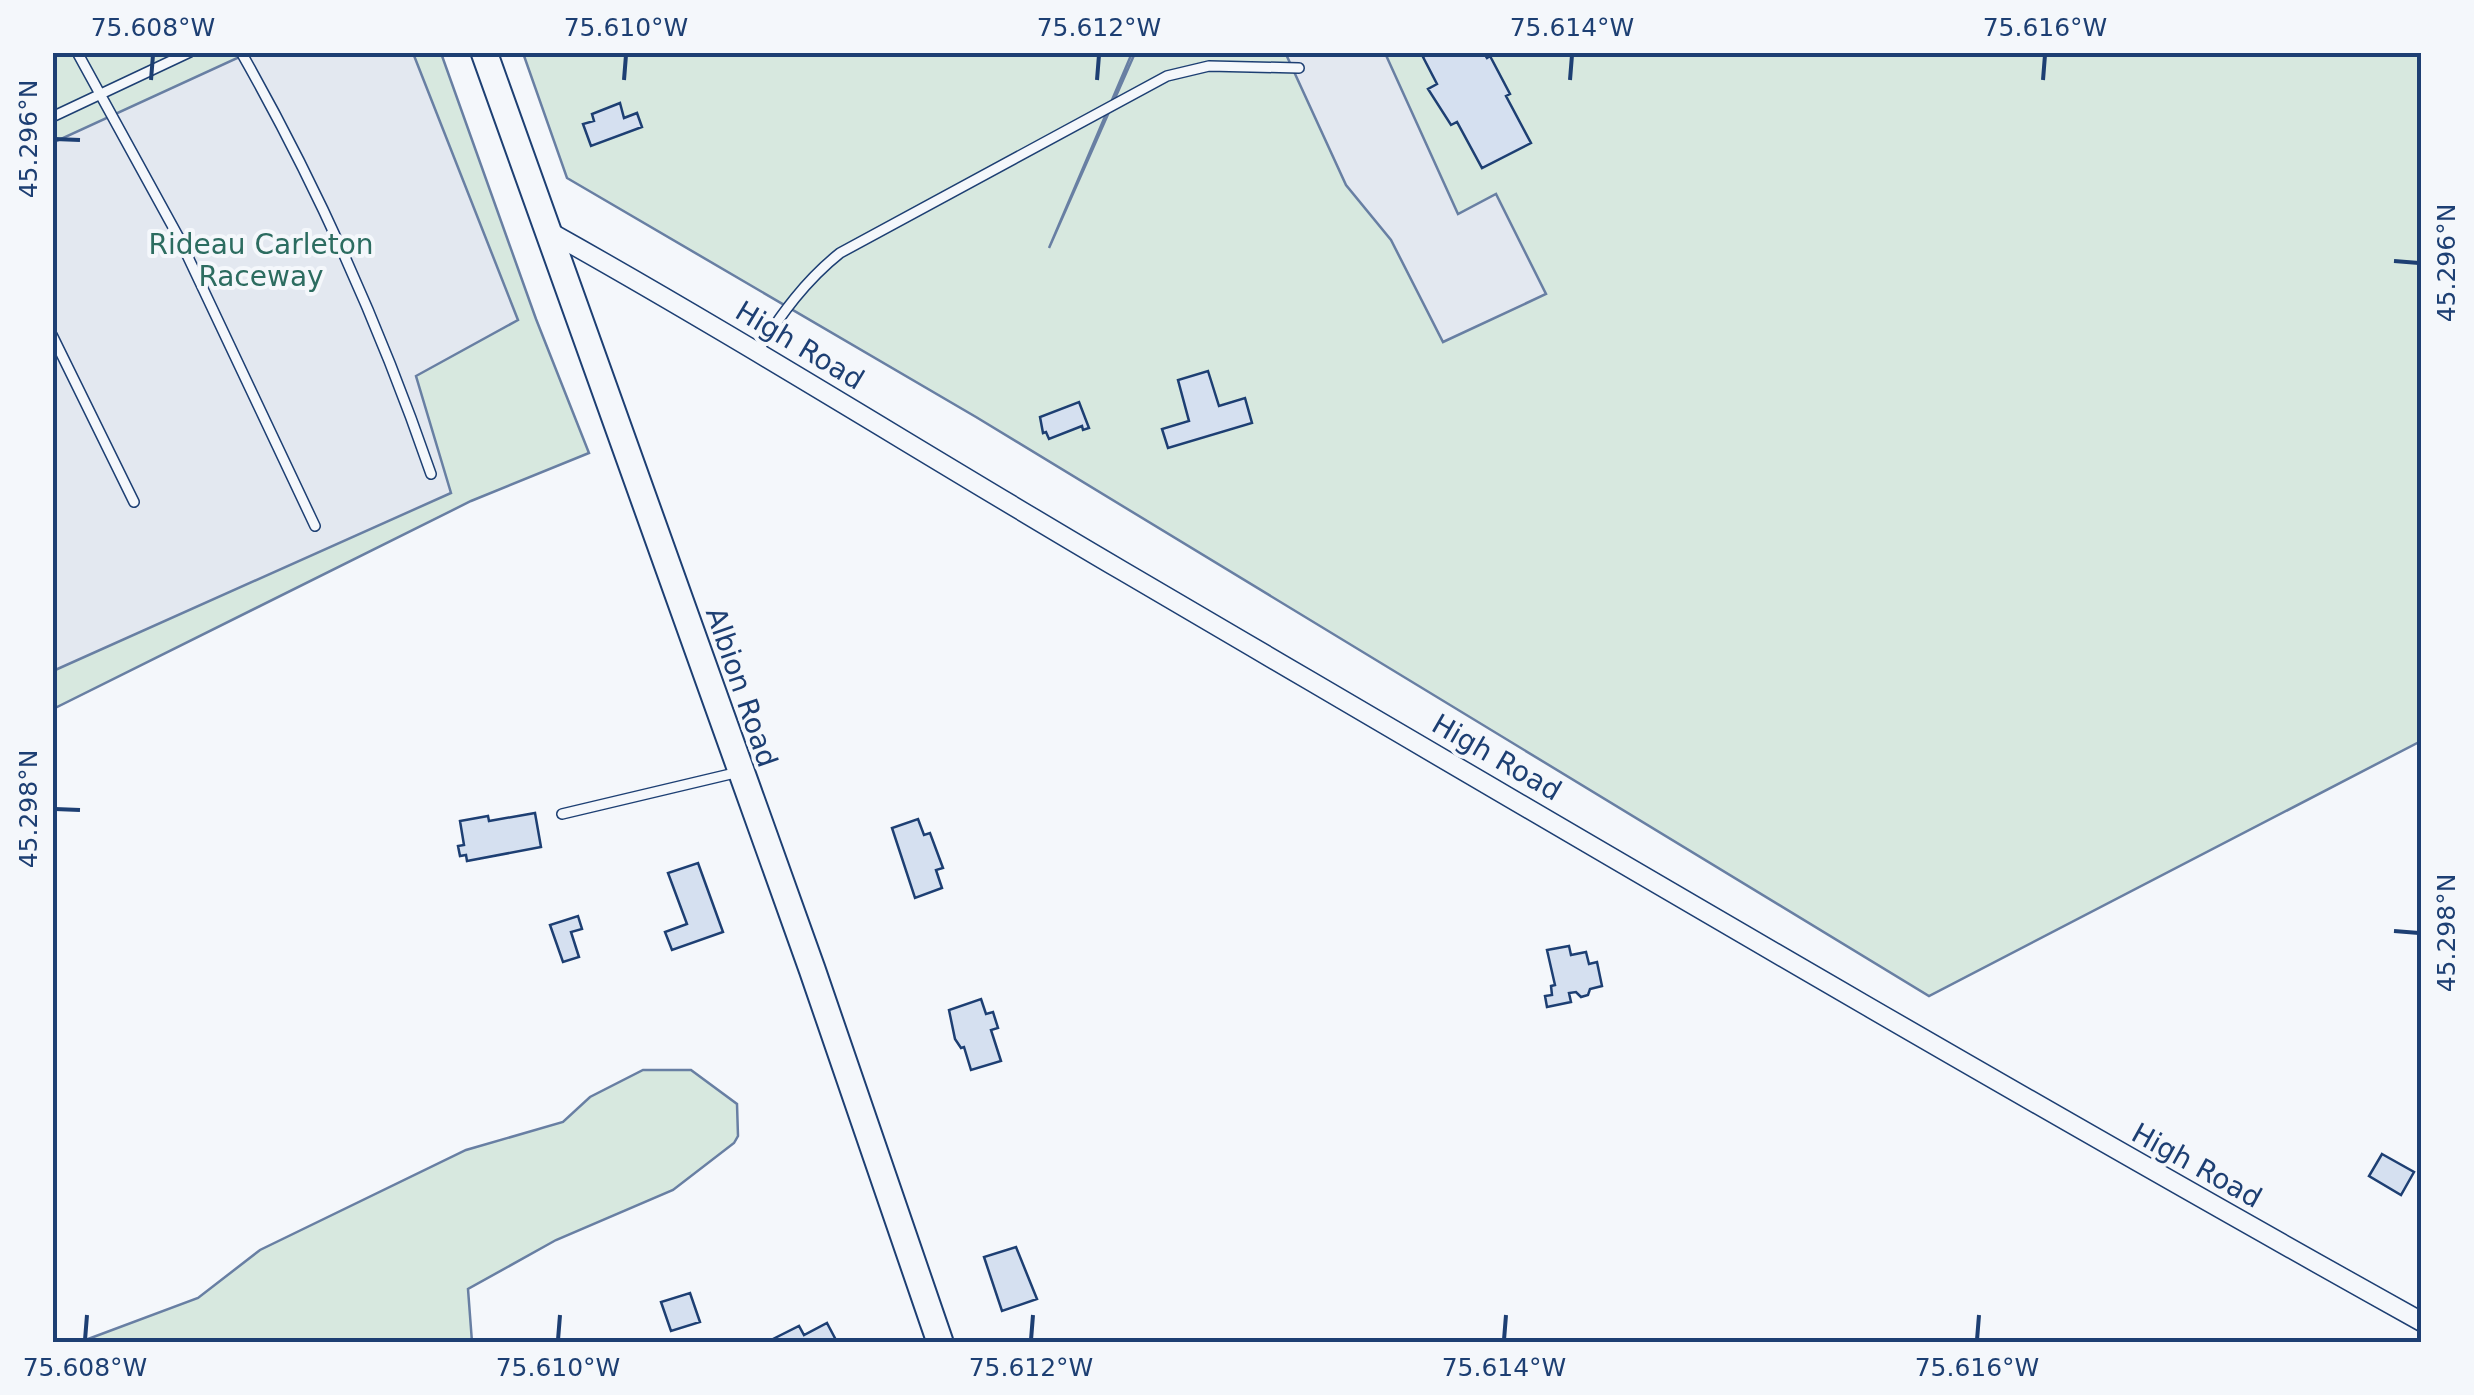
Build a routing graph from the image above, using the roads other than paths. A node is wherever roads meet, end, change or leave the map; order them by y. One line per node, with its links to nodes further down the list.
1 (77, 52): 6 (lane)
2 (190, 52): 6 (lane)
3 (241, 52): 11 (lane)
4 (484, 52): 8 (main road, Albion Road)
5 (1298, 68): 10 (lane)
6 (100, 94): 7 (lane); 13 (lane)
7 (52, 118)
8 (550, 232): 10 (street, High Road); 14 (main road, Albion Road)
9 (52, 336): 12 (lane)
10 (758, 351): 16 (street, High Road)
11 (430, 474)
12 (134, 502)
13 (314, 526)
14 (740, 771): 15 (lane); 17 (main road, Albion Road)
15 (562, 814)
16 (2422, 1322)
17 (940, 1342)

